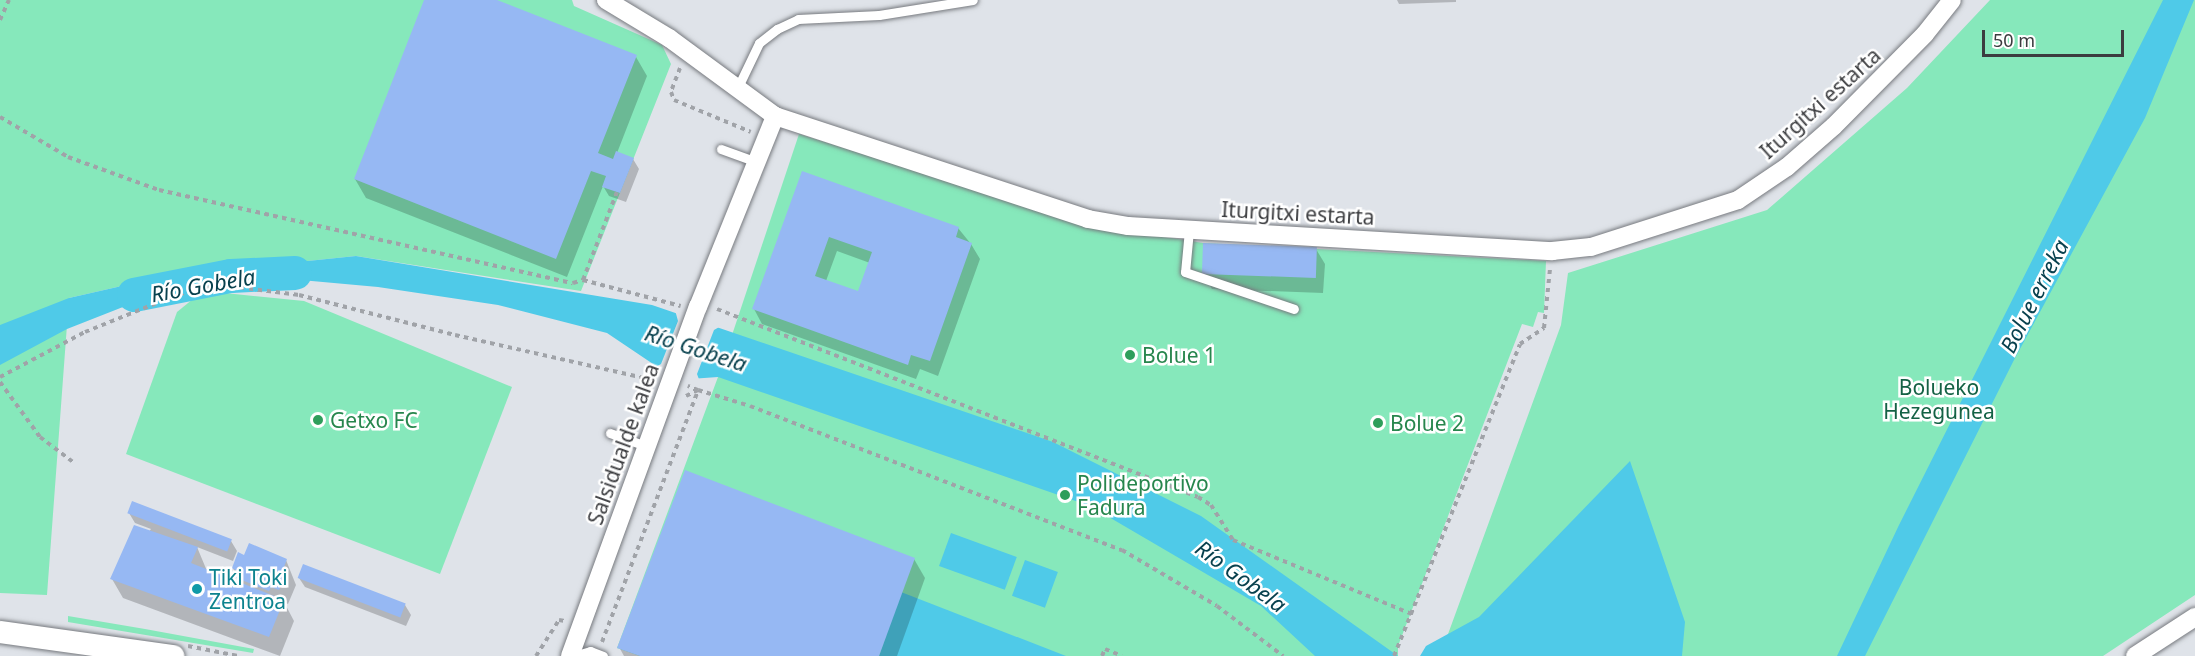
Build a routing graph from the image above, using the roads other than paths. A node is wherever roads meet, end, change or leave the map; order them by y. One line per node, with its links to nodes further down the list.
1 (606, 0): 4 (street, Iturgitxi estarta)
2 (973, 0): 4 (lane)
3 (1952, 0): 8 (street, Iturgitxi estarta)
4 (736, 88): 5 (street, Iturgitxi estarta)
5 (775, 116): 7 (street, Salsidualde kalea); 8 (street, Iturgitxi estarta)
6 (721, 149): 7 (lane)
7 (754, 161): 11 (street, Salsidualde kalea)
8 (1190, 230): 9 (lane)
9 (1294, 309)
10 (610, 433): 11 (lane)
11 (646, 446): 16 (street, Salsidualde kalea)
12 (2195, 617): 17 (street)
13 (0, 632): 15 (street)
14 (600, 655): 16 (lane)
15 (173, 656)
16 (572, 656)
17 (2135, 656)

